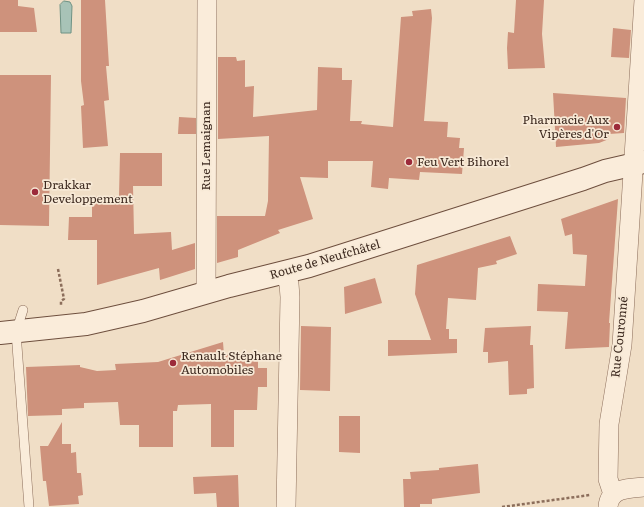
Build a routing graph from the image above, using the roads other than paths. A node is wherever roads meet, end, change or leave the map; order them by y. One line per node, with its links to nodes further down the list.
1 (207, 0): 6 (street, Rue Lemaignan)
2 (644, 0): 3 (street, Rue Couronné)
3 (644, 3): 4 (street, Rue Couronné)
4 (638, 163): 5 (main road, Route de Neufchâtel); 10 (street, Rue Couronné)
5 (284, 272): 6 (main road, Route de Neufchâtel); 12 (street)
6 (206, 293): 8 (main road, Route de Neufchâtel)
7 (23, 310): 8 (lane)
8 (8, 333): 11 (lane)
9 (644, 487): 10 (street)
10 (610, 501)
11 (29, 507)
12 (286, 507)

